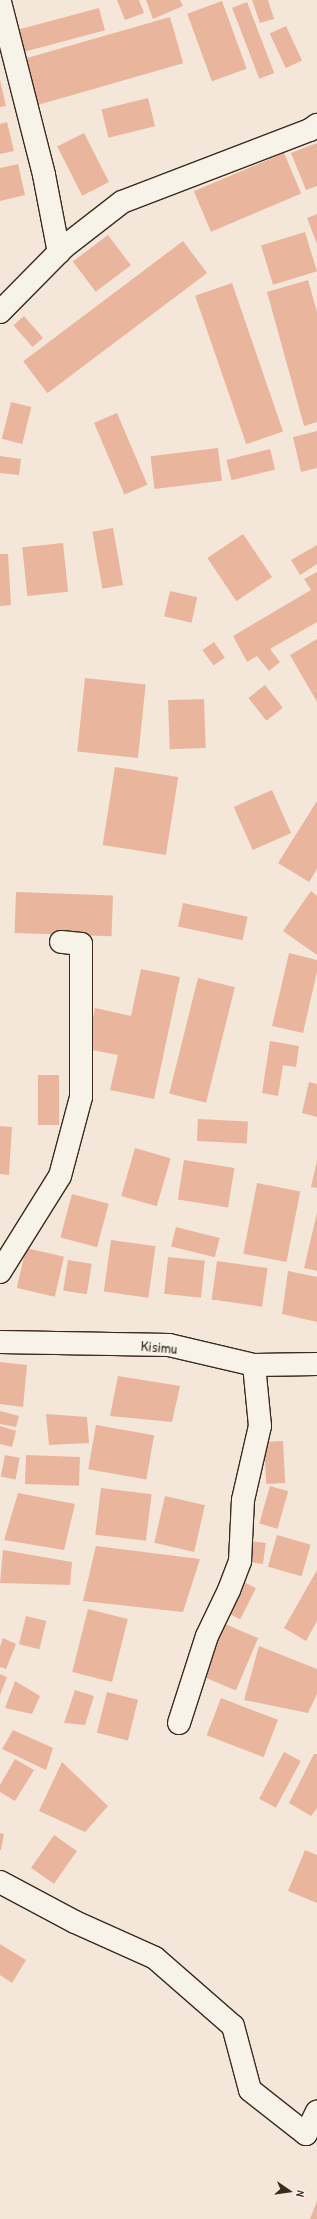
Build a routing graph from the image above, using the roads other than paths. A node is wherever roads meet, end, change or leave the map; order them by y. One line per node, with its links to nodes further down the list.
1 (0, 2): 3 (street)
2 (317, 125): 3 (street)
3 (59, 252): 4 (street)
4 (0, 312)
5 (61, 942): 6 (street)
6 (0, 1272)
7 (0, 1342): 9 (street, Kisimu)
8 (317, 1364): 9 (street, Kisimu)
9 (254, 1365): 10 (street)
10 (179, 1723)
11 (0, 1882): 12 (street)
12 (317, 2111)

